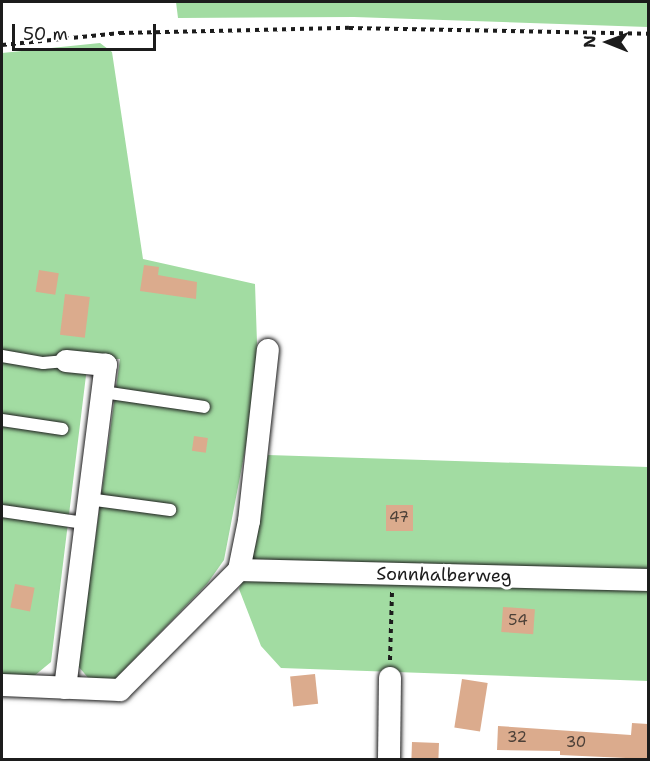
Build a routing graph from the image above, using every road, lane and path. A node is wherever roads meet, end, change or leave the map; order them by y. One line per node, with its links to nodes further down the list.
1 (648, 34): 2 (path)
2 (2, 45)
3 (268, 350): 14 (street)
4 (2, 356): 5 (lane)
5 (66, 361): 6 (street)
6 (103, 392): 7 (lane); 10 (street)
7 (204, 407)
8 (2, 420): 9 (lane)
9 (62, 429)
10 (87, 499): 11 (lane); 13 (street)
11 (170, 510)
12 (2, 511): 13 (lane)
13 (84, 523): 19 (street)
14 (239, 570): 15 (street, Sonnhalberweg); 19 (street)
15 (392, 574): 16 (street, Sonnhalberweg); 17 (path)
16 (648, 580)
17 (390, 678): 20 (street)
18 (2, 685): 19 (street)
19 (65, 688)
20 (389, 759)

